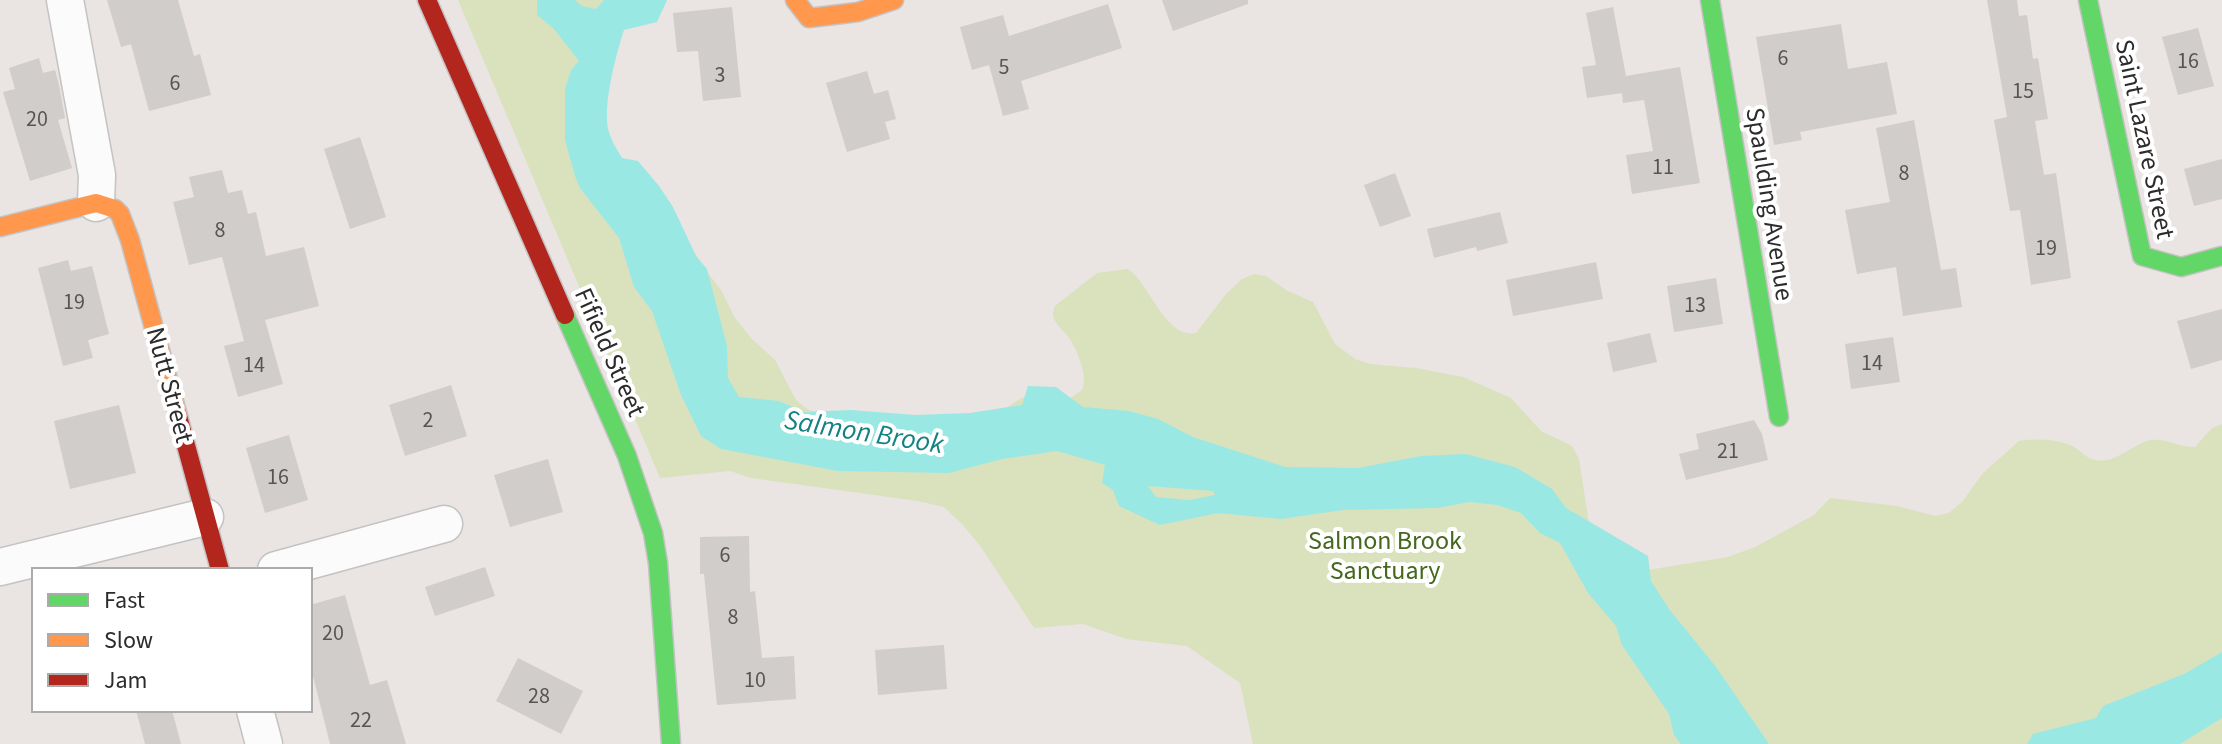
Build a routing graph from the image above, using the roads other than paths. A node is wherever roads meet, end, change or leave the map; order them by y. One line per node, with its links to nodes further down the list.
1 (65, 0): 7 (street)
2 (427, 0): 18 (street, Fifield Street)
3 (795, 0): 4 (street)
4 (894, 0)
5 (1710, 0): 10 (street, Spaulding Avenue)
6 (2088, 0): 9 (street, Saint Lazare Street)
7 (102, 205): 8 (street); 11 (street, Nutt Street)
8 (0, 227)
9 (2222, 256)
10 (1779, 417)
11 (205, 517): 13 (street); 14 (street, Nutt Street)
12 (444, 524): 15 (street)
13 (0, 567)
14 (219, 568)
15 (283, 568)
16 (256, 712): 17 (street)
17 (264, 744)
18 (671, 744)

